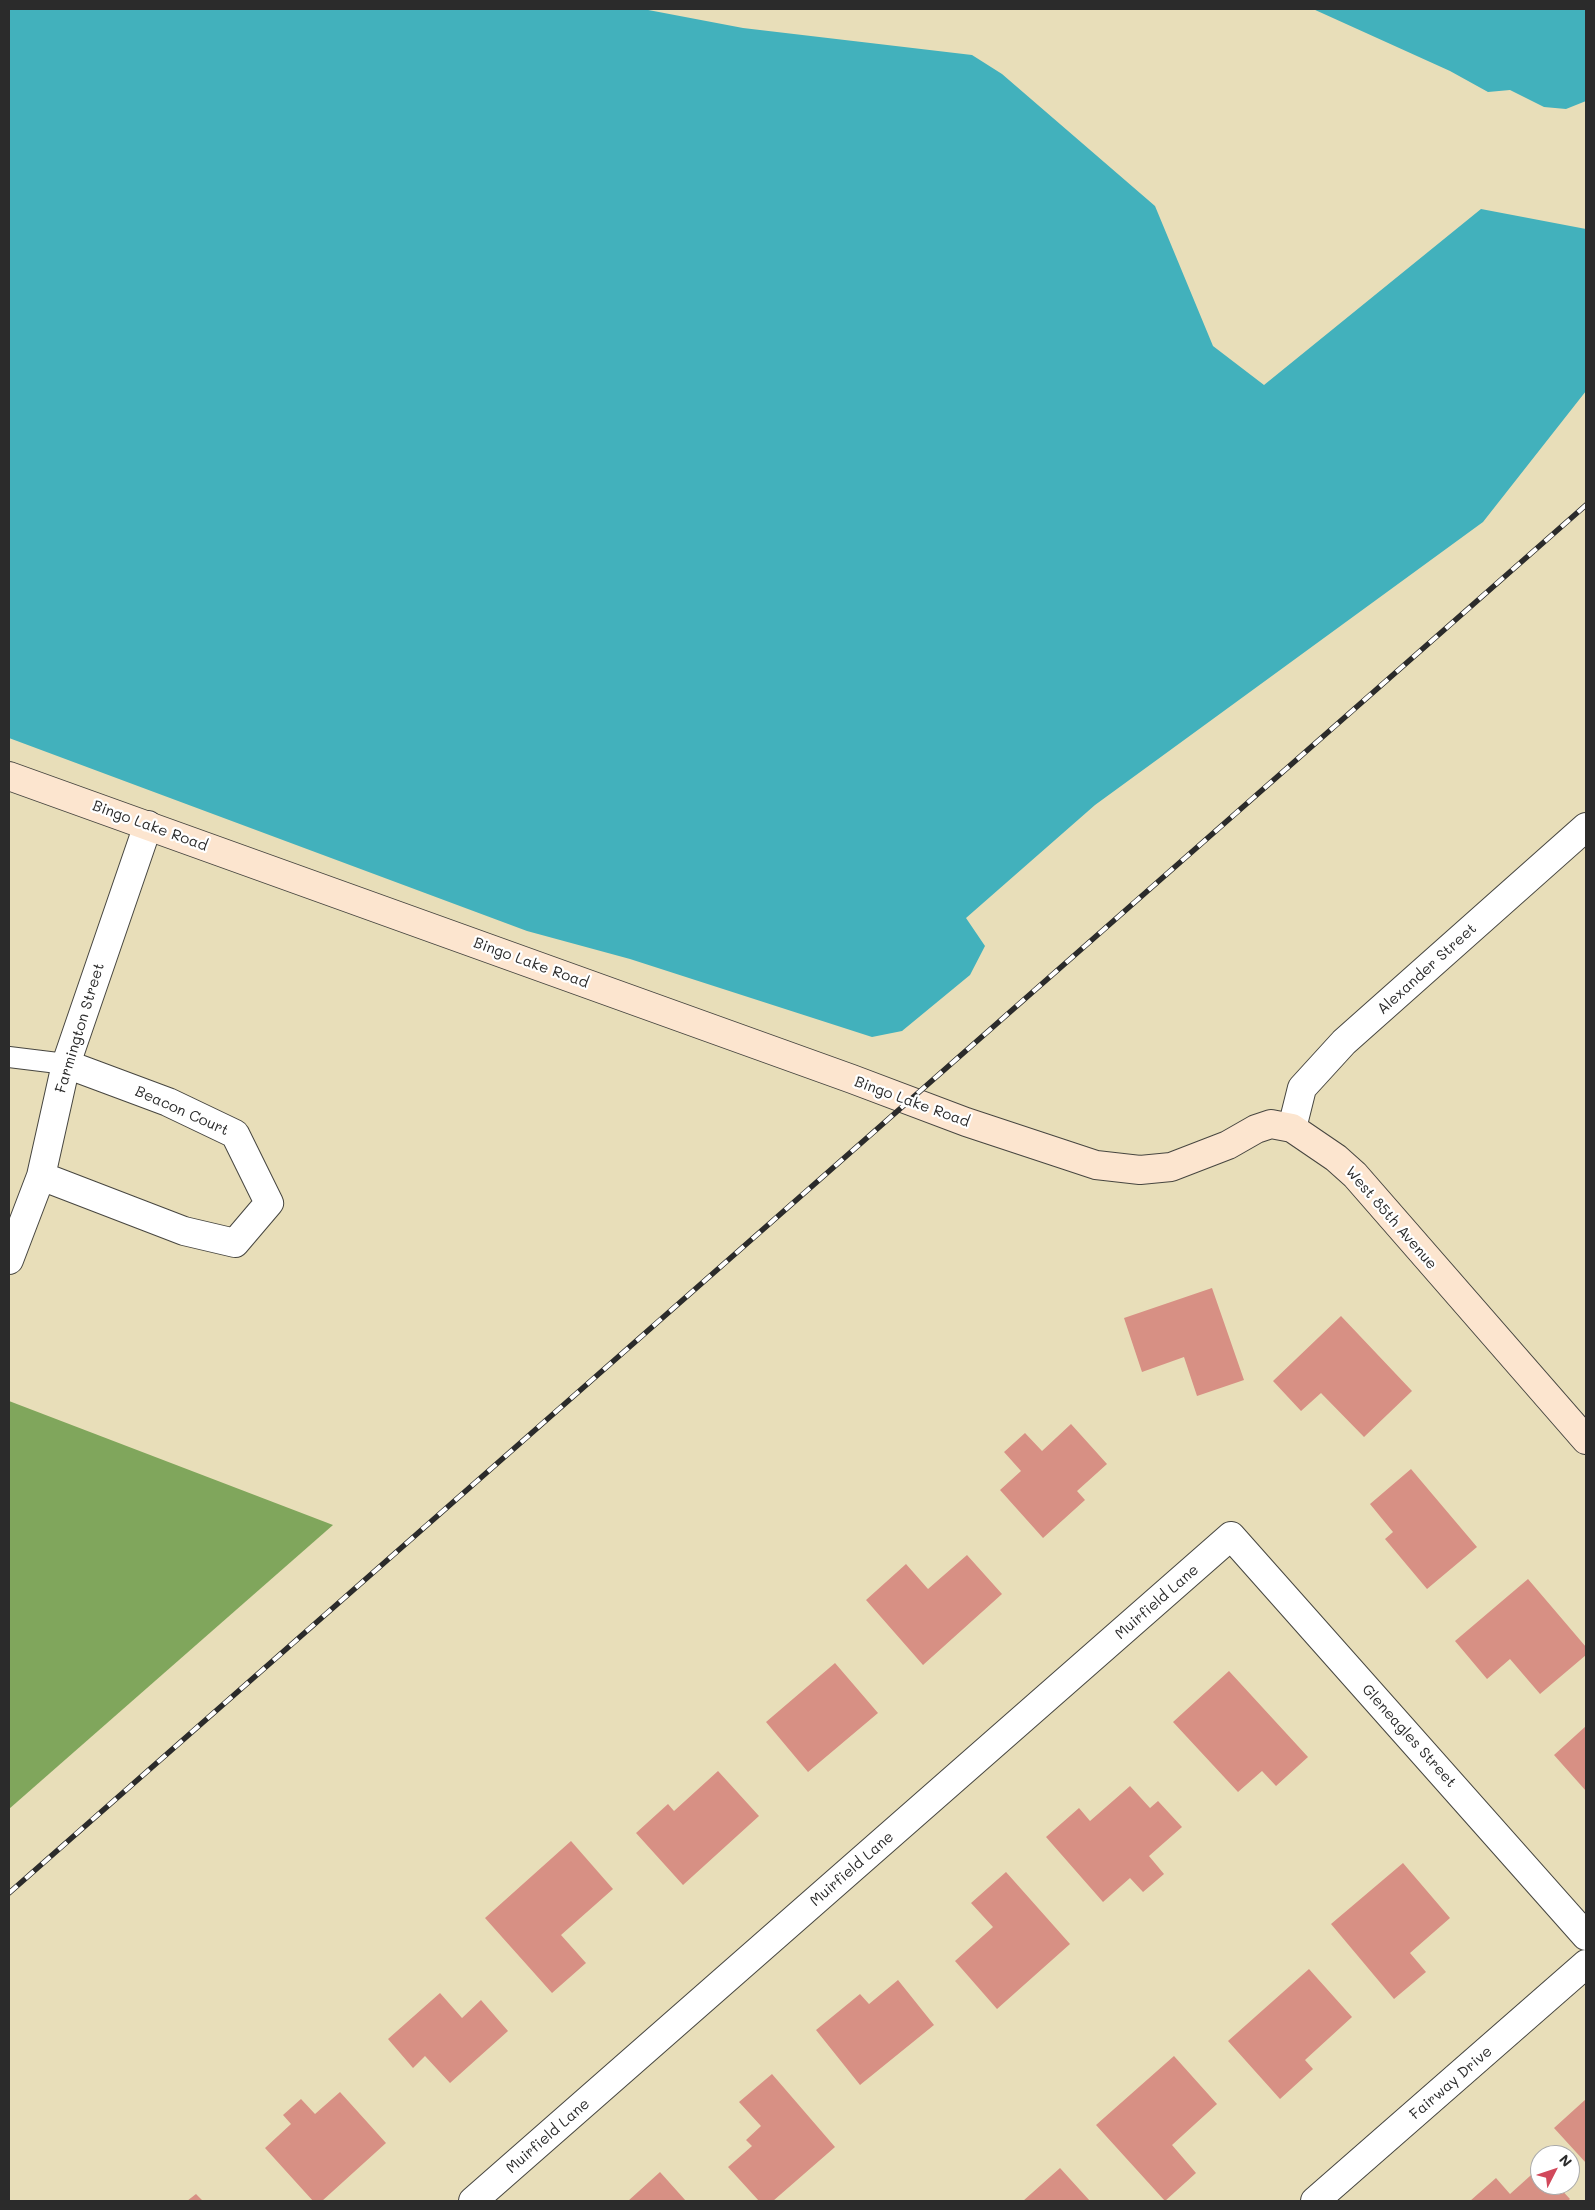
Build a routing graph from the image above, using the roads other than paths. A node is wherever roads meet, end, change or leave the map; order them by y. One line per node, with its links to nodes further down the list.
1 (9, 776): 2 (street, Bingo Lake Road)
2 (148, 825): 5 (street, Farmington Street); 7 (street, Bingo Lake Road)
3 (1586, 826): 6 (street, Alexander Street)
4 (9, 1057): 5 (lane, Beacon Court)
5 (66, 1064): 8 (street, Farmington Street); 8 (street, Beacon Court)
6 (1292, 1128): 7 (street, West 85th Avenue); 10 (street, West 85th Avenue)
7 (1053, 1152)
8 (41, 1176): 9 (street, Farmington Street)
9 (9, 1260)
10 (1586, 1440)
11 (1231, 1536): 12 (street, Gleneagles Street); 14 (street, Muirfield Lane)
12 (1586, 1936)
13 (1586, 1964): 15 (street, Fairway Drive)
14 (473, 2201)
15 (1315, 2201)

